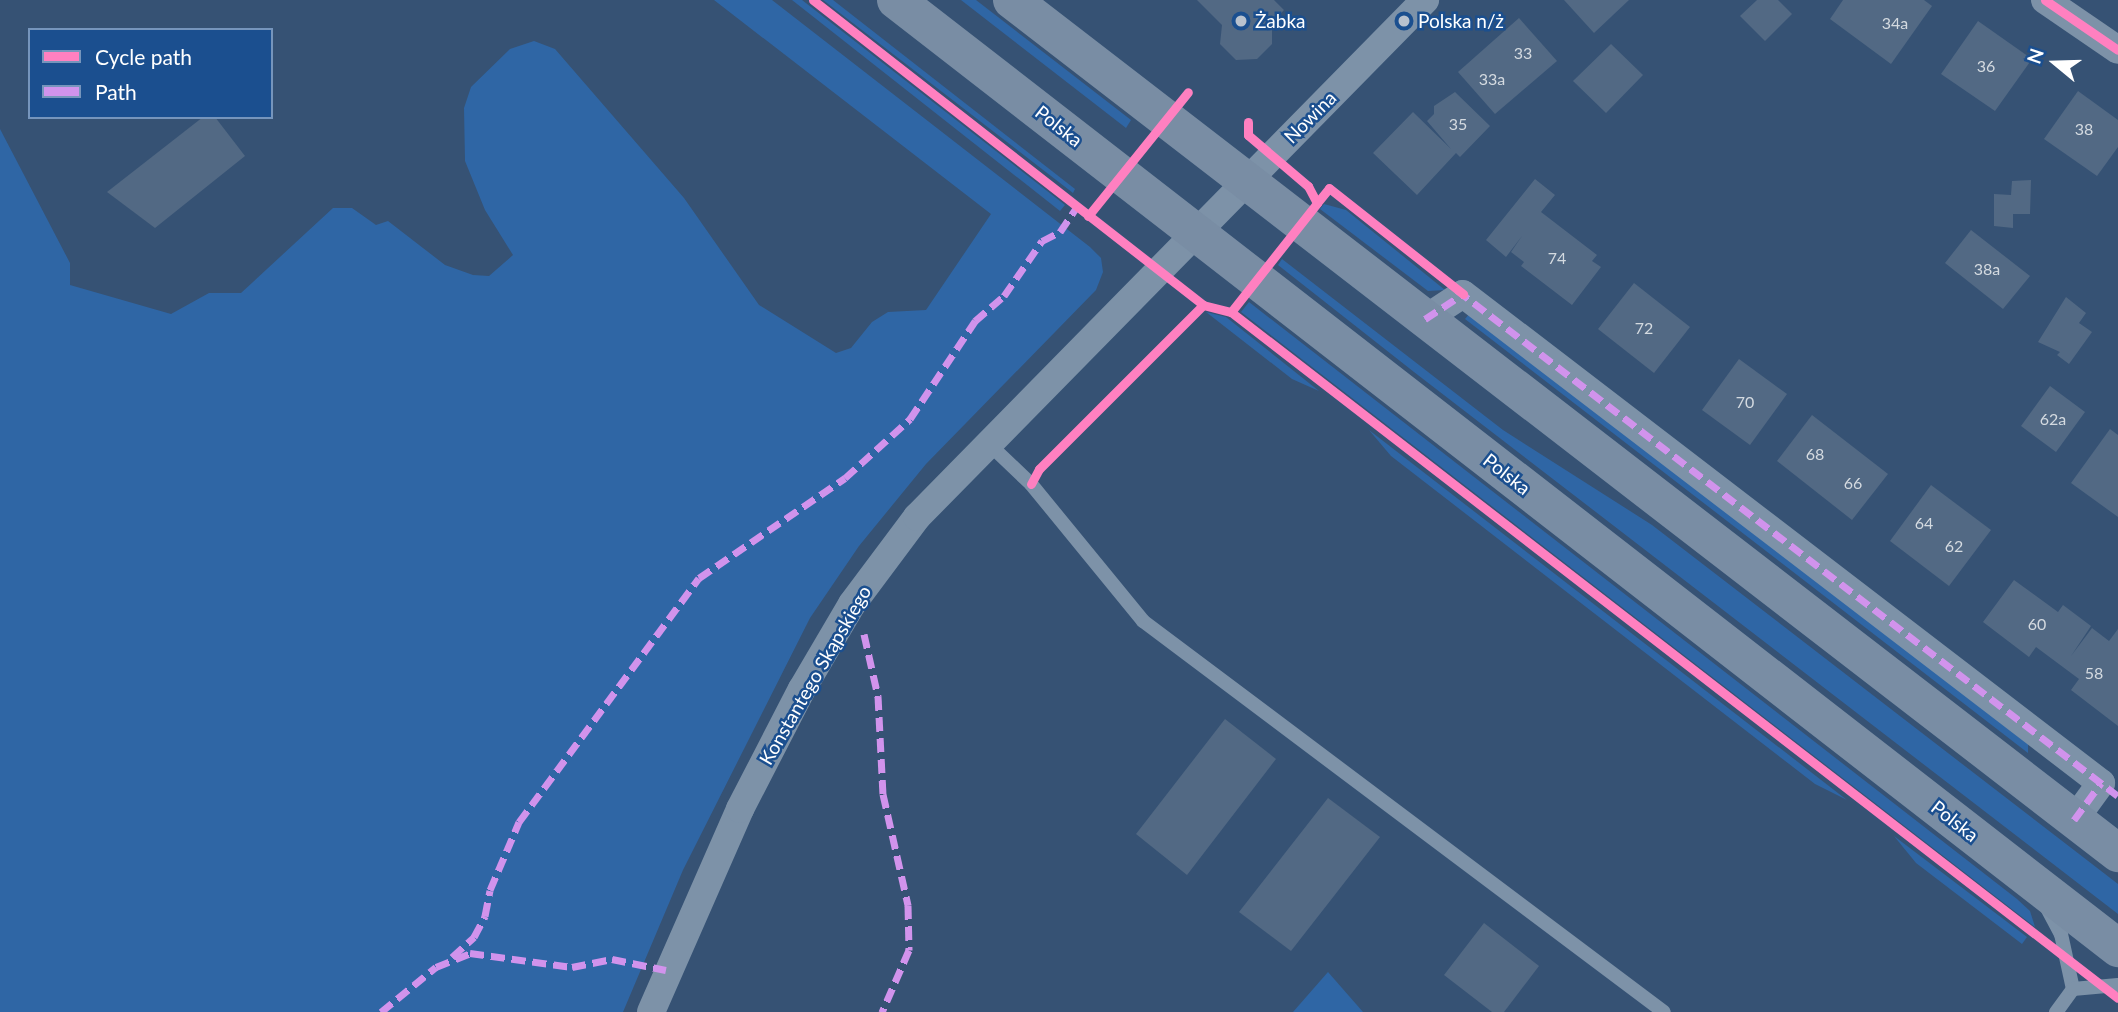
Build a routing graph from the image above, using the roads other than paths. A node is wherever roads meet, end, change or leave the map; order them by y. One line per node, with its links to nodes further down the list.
1 (896, 0): 7 (street, Polska)
2 (1012, 0): 6 (street)
3 (1425, 0): 6 (street, Nowina)
4 (2045, 0): 5 (street)
5 (2118, 50)
6 (1246, 182): 7 (street, Nowina); 8 (street)
7 (1195, 233): 9 (street, Konstantego Skąpskiego); 12 (street, Polska)
8 (1425, 318): 10 (street); 10 (street)
9 (989, 444): 16 (street, Konstantego Skąpskiego); 17 (lane)
10 (2074, 820): 11 (street)
11 (2118, 853)
12 (2034, 882): 13 (street, Polska); 15 (lane)
13 (2118, 948)
14 (2118, 985): 15 (lane)
15 (2073, 989): 18 (lane)
16 (651, 1012)
17 (1664, 1012)
18 (2056, 1012)

